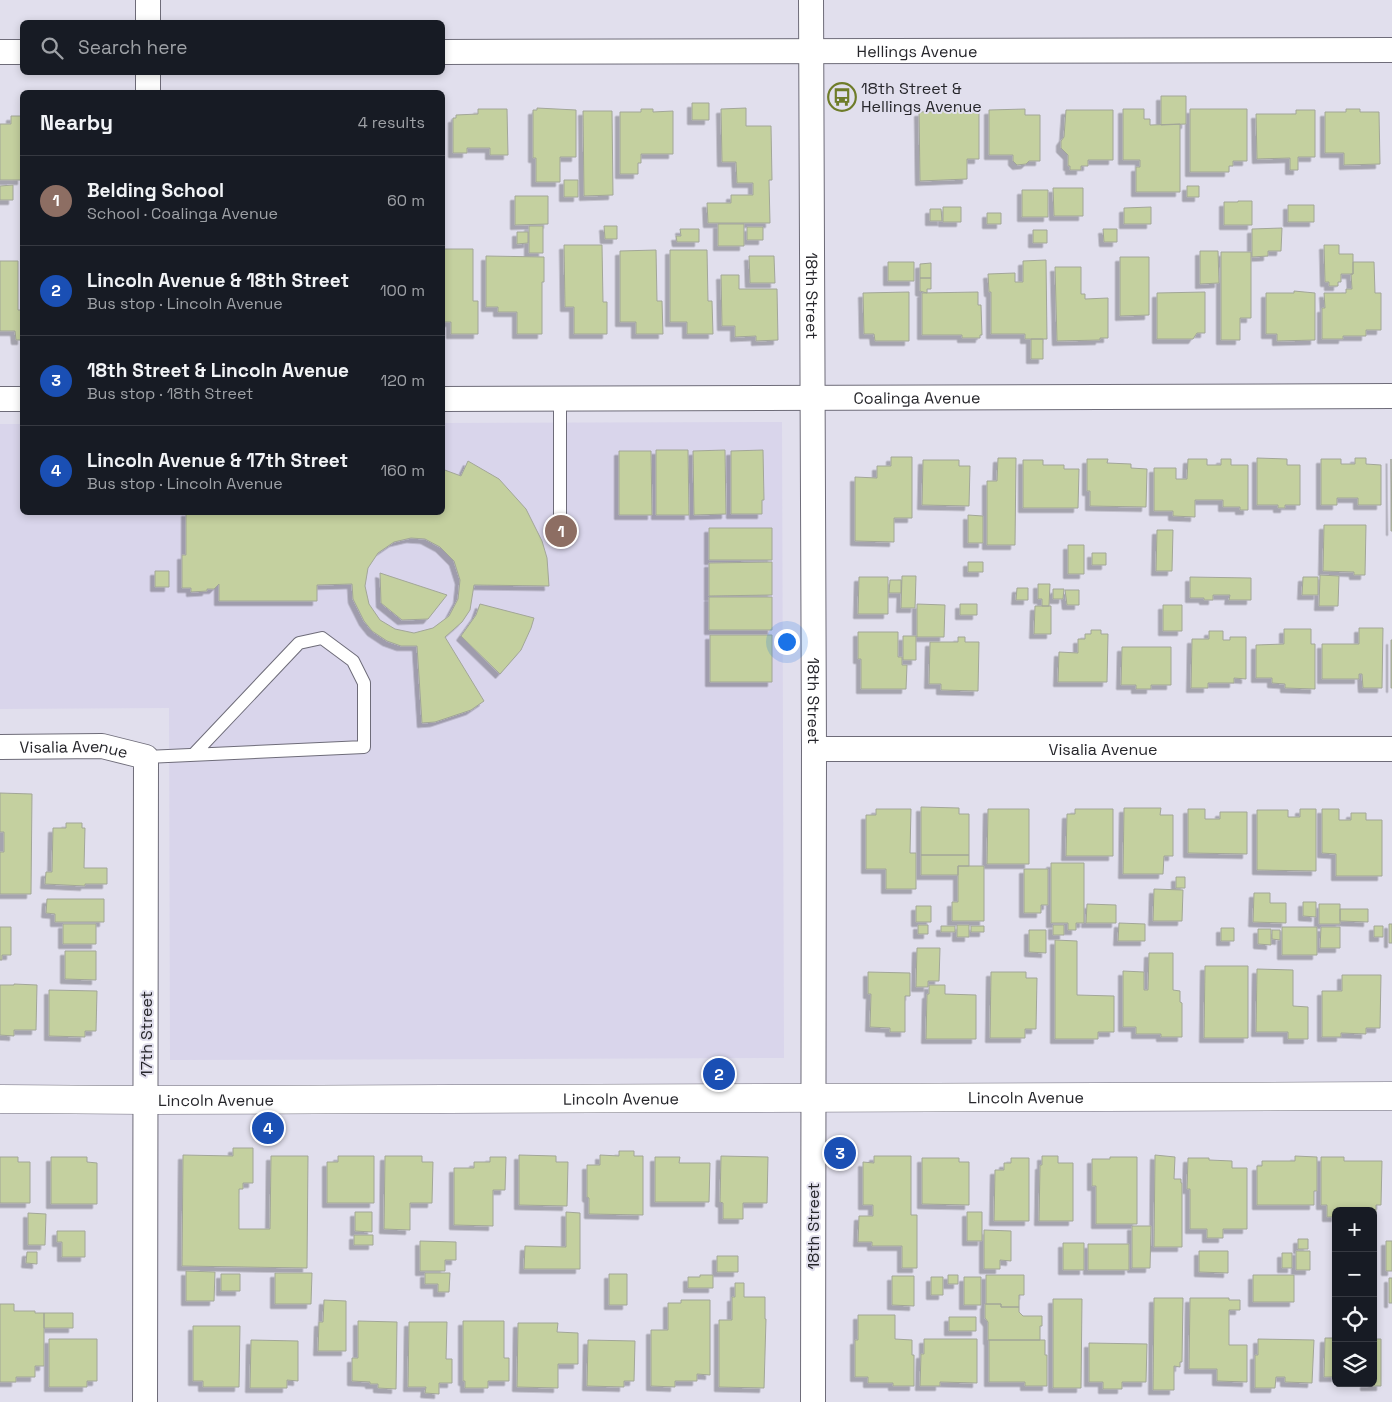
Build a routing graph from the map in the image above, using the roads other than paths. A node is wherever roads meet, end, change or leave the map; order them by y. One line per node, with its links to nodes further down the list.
1 (148, 0): 3 (street)
2 (811, 0): 4 (street, 18th Street)
3 (148, 20)
4 (811, 50): 5 (street, Hellings Avenue); 8 (street, Hellings Avenue); 12 (street, 18th Street)
5 (1392, 50)
6 (0, 52): 7 (street)
7 (20, 52)
8 (445, 52)
9 (148, 75): 10 (street)
10 (148, 90)
11 (1392, 396): 12 (street, Coalinga Avenue)
12 (813, 398): 16 (street, Coalinga Avenue); 19 (street, 18th Street)
13 (0, 399): 14 (street)
14 (20, 399)
15 (445, 399): 16 (street, Coalinga Avenue)
16 (560, 399): 17 (lane)
17 (560, 523)
18 (0, 747): 22 (street, Visalia Avenue)
19 (814, 749): 20 (street, Visalia Avenue); 24 (street, 18th Street)
20 (1392, 749)
21 (193, 756): 21 (lane); 22 (lane)
22 (146, 757): 26 (street, 17th Street)
23 (1392, 1096): 24 (street, Lincoln Avenue)
24 (813, 1097): 26 (street, Lincoln Avenue); 28 (street, 18th Street)
25 (0, 1099): 26 (street, Lincoln Avenue)
26 (146, 1100): 27 (street, 17th Street)
27 (145, 1402)
28 (813, 1402)

